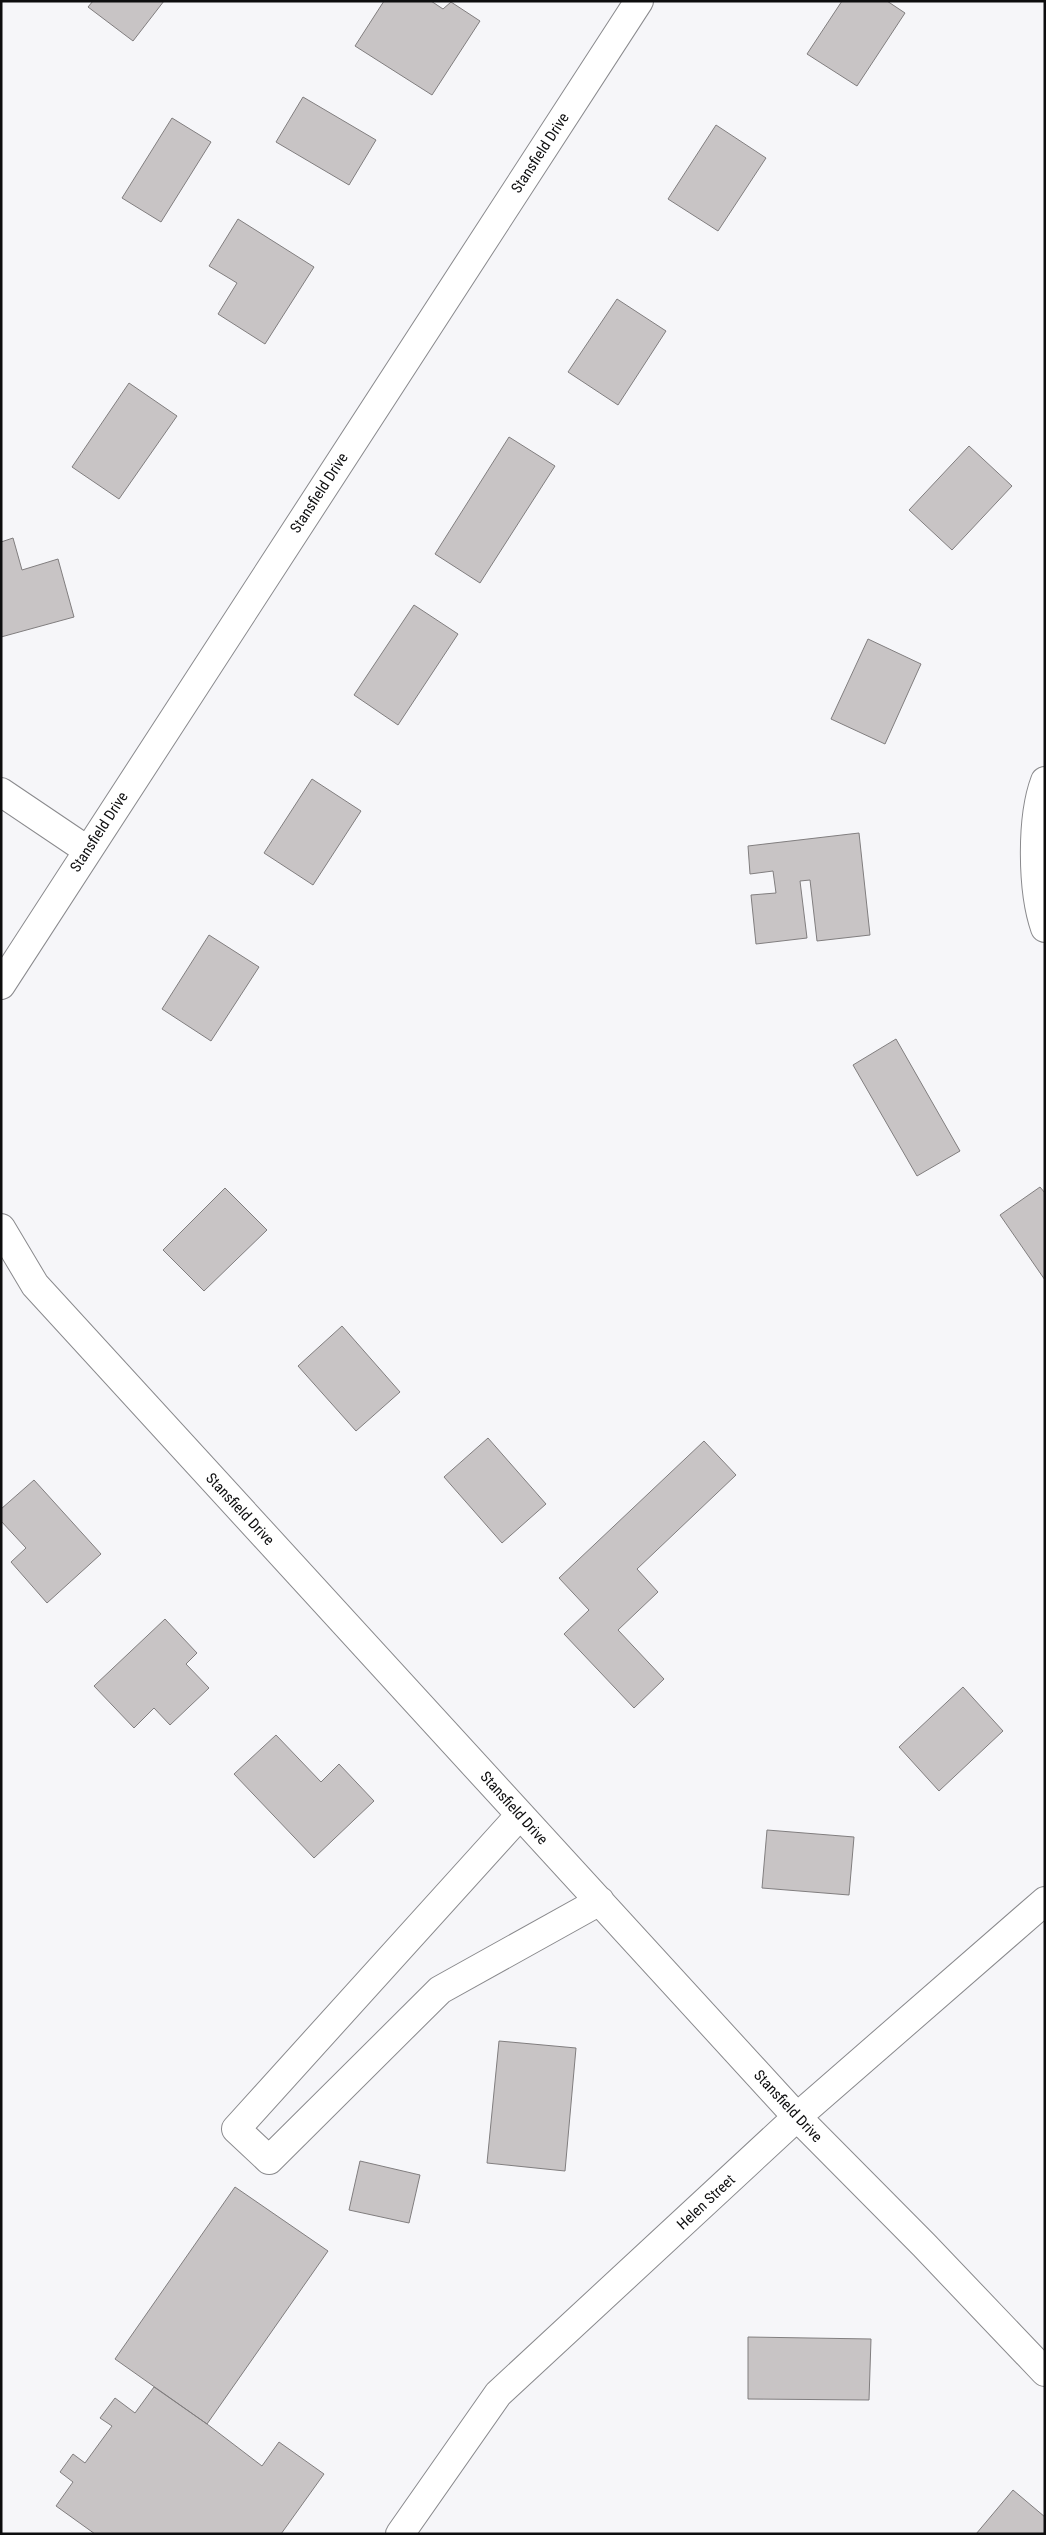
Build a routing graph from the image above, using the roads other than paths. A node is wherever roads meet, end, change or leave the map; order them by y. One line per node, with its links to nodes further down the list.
1 (639, 1): 4 (street, Stansfield Drive)
2 (1045, 781): 5 (street)
3 (1, 792): 4 (street)
4 (87, 850): 6 (street, Stansfield Drive)
5 (1045, 928)
6 (1, 985)
7 (1, 1228): 8 (street, Stansfield Drive)
8 (520, 1815): 9 (street, Stansfield Drive); 9 (street)
9 (600, 1901): 11 (street, Stansfield Drive)
10 (1045, 1901): 11 (street, Helen Street)
11 (797, 2117): 12 (street, Stansfield Drive); 13 (street, Helen Street)
12 (1045, 2372)
13 (400, 2534)

